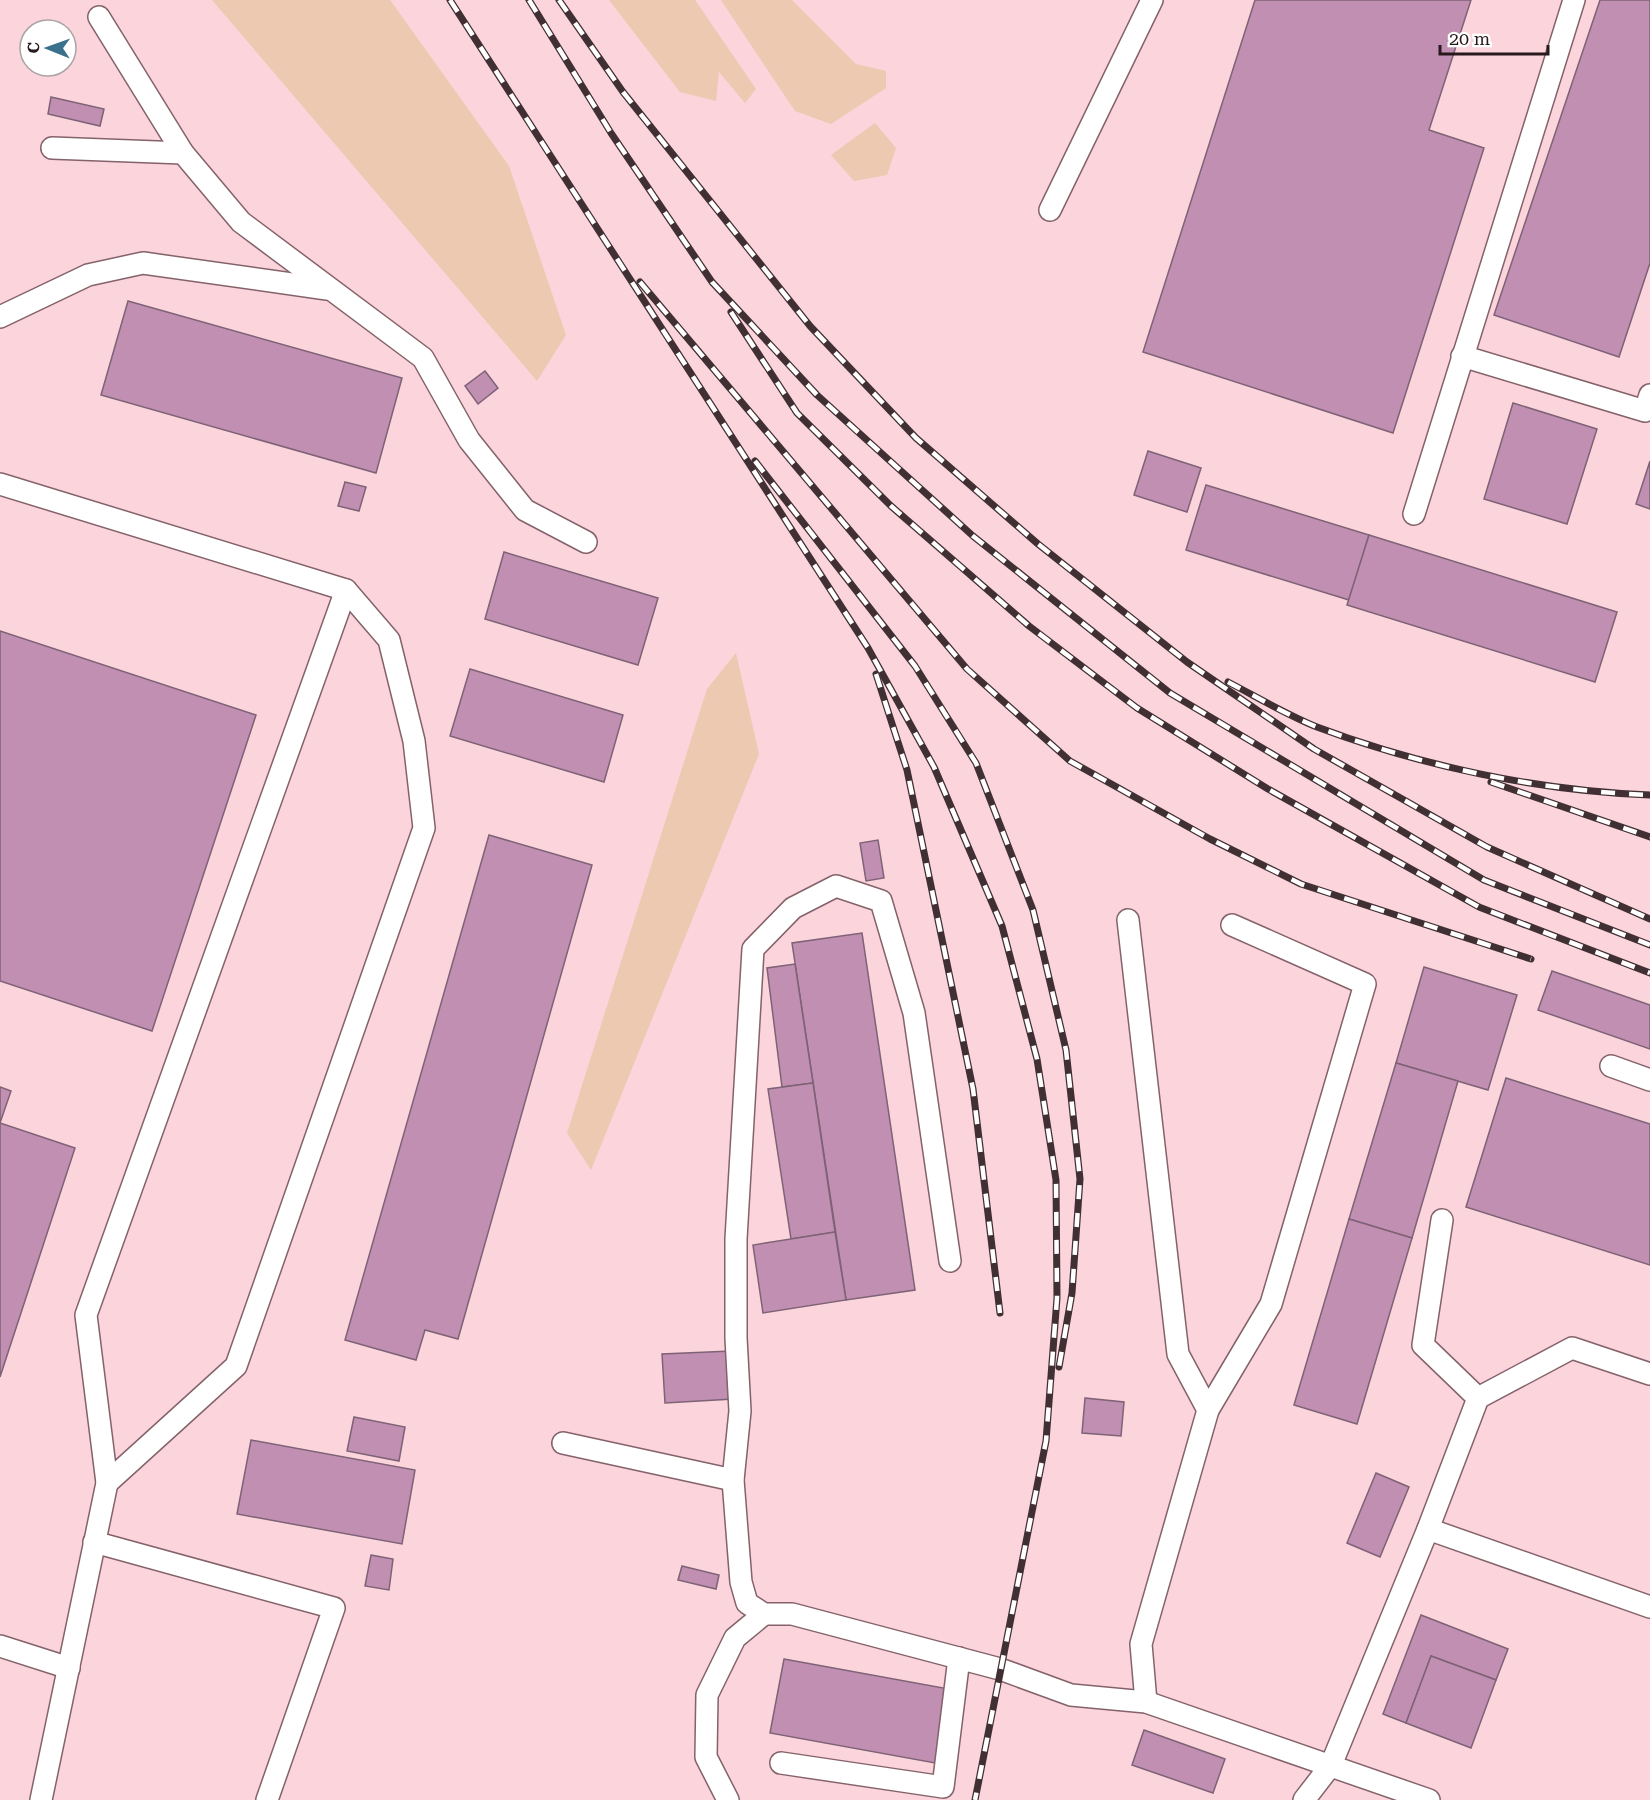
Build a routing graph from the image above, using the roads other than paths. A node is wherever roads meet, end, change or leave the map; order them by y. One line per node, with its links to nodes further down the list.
1 (1152, 0): 6 (lane)
2 (1574, 0): 9 (lane)
3 (99, 17): 5 (lane)
4 (52, 148): 5 (lane)
5 (183, 153): 7 (lane)
6 (1050, 210)
7 (331, 290): 8 (lane); 13 (lane)
8 (0, 317)
9 (1462, 356): 10 (lane); 12 (lane)
10 (1650, 395)
11 (0, 484): 14 (lane)
12 (1414, 514)
13 (586, 542)
14 (346, 590): 26 (lane); 26 (lane)
15 (1128, 920): 23 (lane)
16 (1232, 925): 23 (lane)
17 (1611, 1066): 18 (lane)
18 (1650, 1080)
19 (1442, 1220): 22 (lane)
20 (950, 1261): 25 (lane)
21 (1650, 1374): 22 (lane)
22 (1478, 1398): 27 (lane)
23 (1208, 1410): 34 (lane)
24 (563, 1443): 25 (lane)
25 (733, 1480): 30 (lane)
26 (107, 1483): 28 (lane)
27 (1428, 1529): 29 (lane); 36 (lane)
28 (94, 1542): 33 (lane); 38 (lane)
29 (1650, 1606)
30 (764, 1614): 32 (lane); 39 (lane)
31 (0, 1646): 33 (lane)
32 (959, 1658): 34 (lane); 35 (lane)
33 (69, 1668): 37 (lane)
34 (1146, 1702): 36 (lane)
35 (781, 1763)
36 (1331, 1765): 40 (lane); 41 (lane)
37 (41, 1800)
38 (267, 1800)
39 (728, 1800)
40 (1304, 1800)
41 (1429, 1800)

